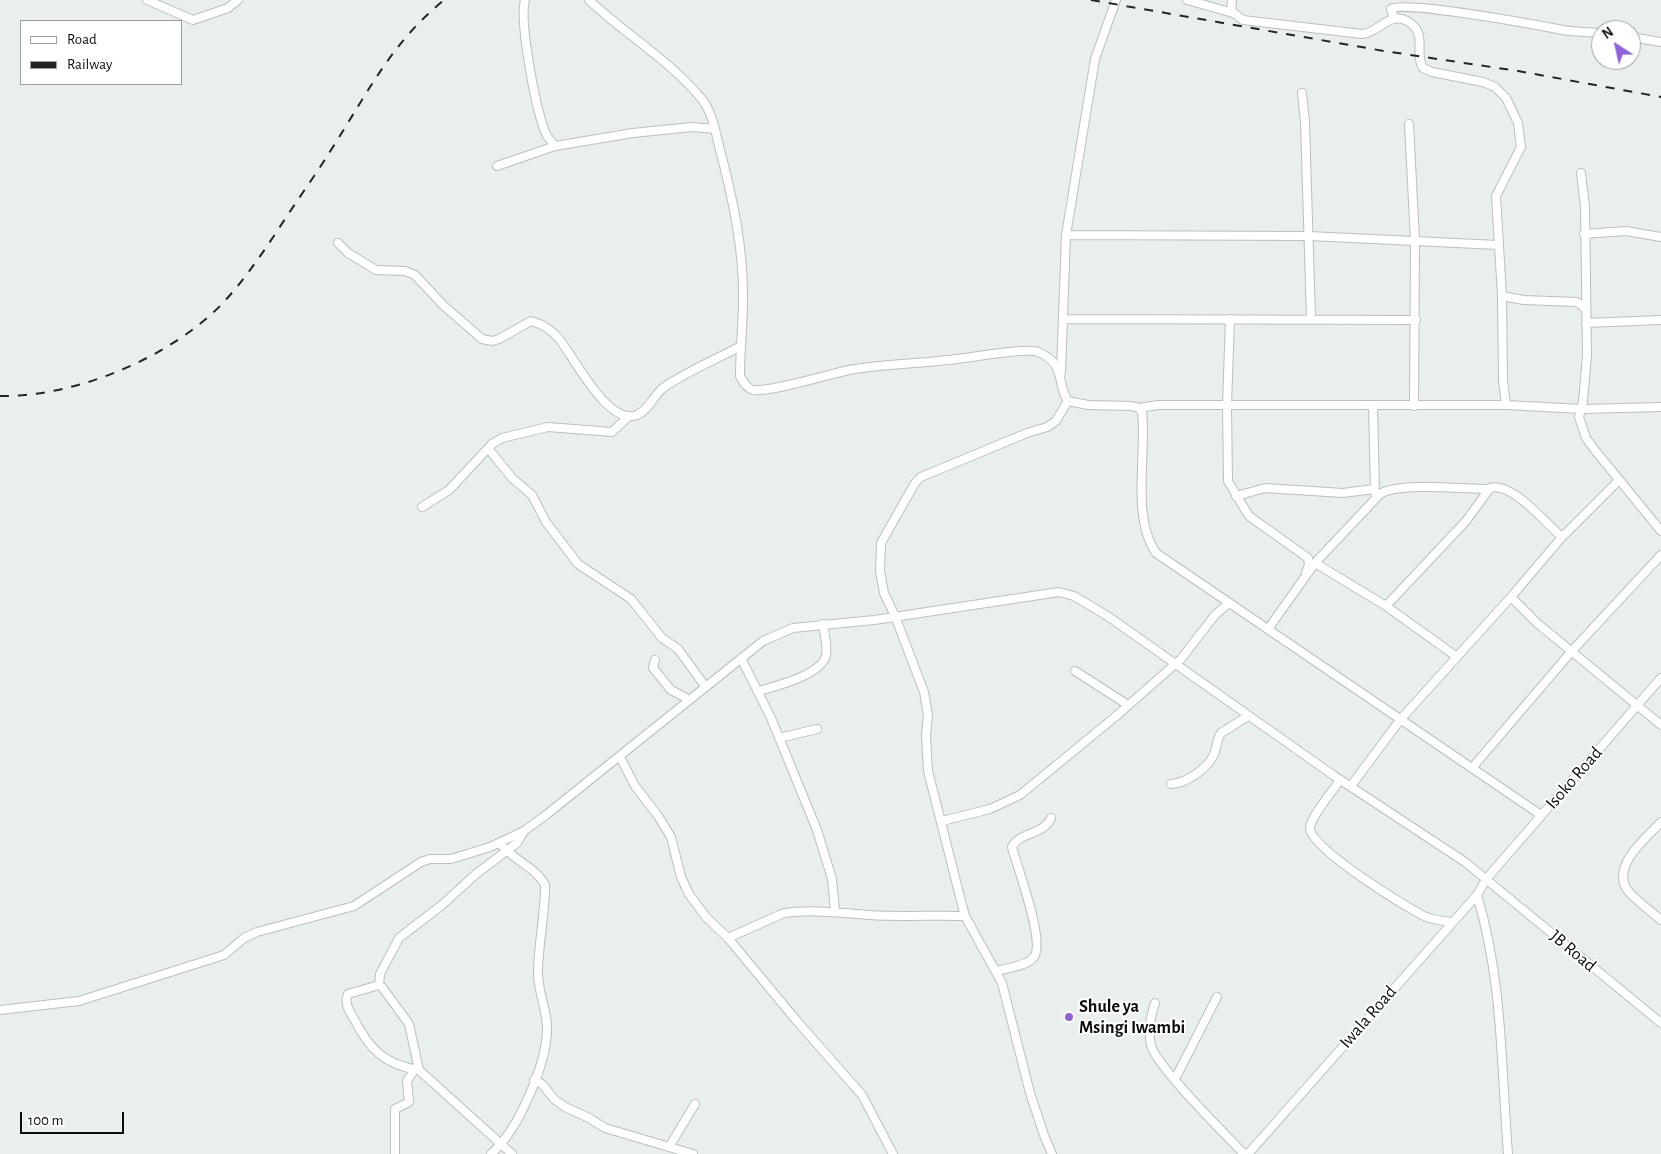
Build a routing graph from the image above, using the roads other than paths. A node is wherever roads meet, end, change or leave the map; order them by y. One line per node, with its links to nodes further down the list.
1 (147, 0): 2 (street)
2 (238, 0)
3 (525, 0): 16 (street)
4 (589, 0): 15 (street)
5 (1116, 0): 20 (street)
6 (1188, 0): 8 (street)
7 (1232, 0): 8 (street)
8 (1233, 13): 9 (street)
9 (1394, 18): 10 (street); 25 (street)
10 (1591, 32)
11 (1641, 39): 12 (street)
12 (1661, 42)
13 (1302, 93): 21 (street)
14 (1409, 124): 23 (street)
15 (714, 129): 16 (street); 34 (street)
16 (555, 146): 17 (street)
17 (497, 166)
18 (1581, 174): 19 (street)
19 (1584, 234): 22 (street); 27 (street)
20 (1066, 235): 21 (street); 28 (street)
21 (1309, 236): 23 (street); 30 (street)
22 (1661, 237)
23 (1415, 241): 25 (street); 31 (street)
24 (338, 243): 44 (street)
25 (1498, 245): 26 (street)
26 (1502, 296): 27 (street); 38 (street)
27 (1586, 309): 33 (street)
28 (1064, 319): 29 (street); 35 (street)
29 (1230, 319): 30 (street); 37 (street)
30 (1311, 319): 31 (street)
31 (1416, 320): 40 (street)
32 (1661, 320): 33 (street)
33 (1586, 323): 43 (street)
34 (741, 346): 35 (street); 44 (street)
35 (1061, 372): 36 (street)
36 (1068, 401): 42 (street); 60 (street)
37 (1227, 405): 39 (street); 42 (street); 49 (street)
38 (1506, 405): 40 (street); 43 (street)
39 (1373, 406): 40 (street); 47 (street)
40 (1414, 406)
41 (1661, 407): 43 (street)
42 (1139, 408): 58 (street)
43 (1582, 408): 46 (street)
44 (628, 417): 45 (street)
45 (488, 448): 51 (street); 70 (street)
46 (1618, 481): 52 (street); 53 (street)
47 (1374, 489): 49 (street); 50 (street)
48 (1488, 489): 50 (street); 53 (street); 59 (street)
49 (1236, 496): 56 (street)
50 (1376, 498): 55 (street)
51 (422, 506)
52 (1661, 531)
53 (1562, 537): 57 (street)
54 (1661, 555): 63 (street)
55 (1315, 562): 56 (street); 59 (street)
56 (1306, 573): 62 (street)
57 (1512, 597): 63 (street); 64 (street)
58 (1229, 602): 62 (street); 67 (street)
59 (1386, 606): 64 (street)
60 (895, 616): 61 (street, JB Road); 67 (street, JB Road); 87 (street)
61 (823, 624): 65 (street, JB Road); 71 (street)
62 (1268, 629): 76 (street)
63 (1571, 652): 74 (street); 81 (street)
64 (1457, 657): 76 (street)
65 (742, 658): 70 (street, JB Road); 71 (street)
66 (655, 660): 72 (street)
67 (1175, 664): 73 (street); 75 (street, JB Road)
68 (1075, 671): 73 (street)
69 (1661, 678): 74 (street, Isoko Road)
70 (705, 686): 72 (street, JB Road)
71 (759, 691): 79 (street)
72 (688, 699): 80 (street, JB Road)
73 (1128, 705): 87 (street)
74 (1636, 705): 77 (street); 85 (street, Isoko Road)
75 (1248, 716): 82 (street, JB Road); 83 (street)
76 (1400, 720): 81 (street); 84 (street)
77 (1661, 725)
78 (817, 729): 79 (street)
79 (779, 738): 94 (street)
80 (620, 757): 89 (street, JB Road); 98 (street)
81 (1472, 768): 85 (street)
82 (1340, 780): 84 (street, JB Road); 97 (street)
83 (1171, 784)
84 (1351, 786): 92 (street, JB Road)
85 (1542, 815): 92 (street, Isoko Road)
86 (1050, 818): 99 (street)
87 (942, 822): 95 (street)
88 (1661, 822): 96 (street)
89 (524, 831): 90 (street); 91 (street)
90 (500, 843): 91 (street); 103 (street)
91 (505, 851): 100 (street); 107 (street)
92 (1487, 878): 93 (street, Iwala Road); 104 (street, JB Road)
93 (1477, 895): 97 (street, Iwala Road); 119 (street)
94 (835, 911): 95 (street); 98 (street)
95 (965, 916): 99 (street)
96 (1661, 920)
97 (1452, 922): 118 (street, Iwala Road)
98 (728, 938): 115 (street)
99 (997, 971): 116 (street)
100 (379, 985): 105 (street); 105 (street)
101 (1216, 997): 106 (street)
102 (1155, 1003): 106 (street)
103 (0, 1010)
104 (1661, 1023)
105 (417, 1069): 109 (street); 111 (street)
106 (1175, 1079): 117 (street)
107 (534, 1080): 109 (street); 110 (street)
108 (695, 1104): 110 (street)
109 (502, 1145): 112 (street); 113 (street)
110 (669, 1147): 114 (street)
111 (394, 1154)
112 (491, 1154)
113 (512, 1154)
114 (693, 1154)
115 (892, 1154)
116 (1052, 1154)
117 (1244, 1154)
118 (1248, 1154)
119 (1508, 1154)

